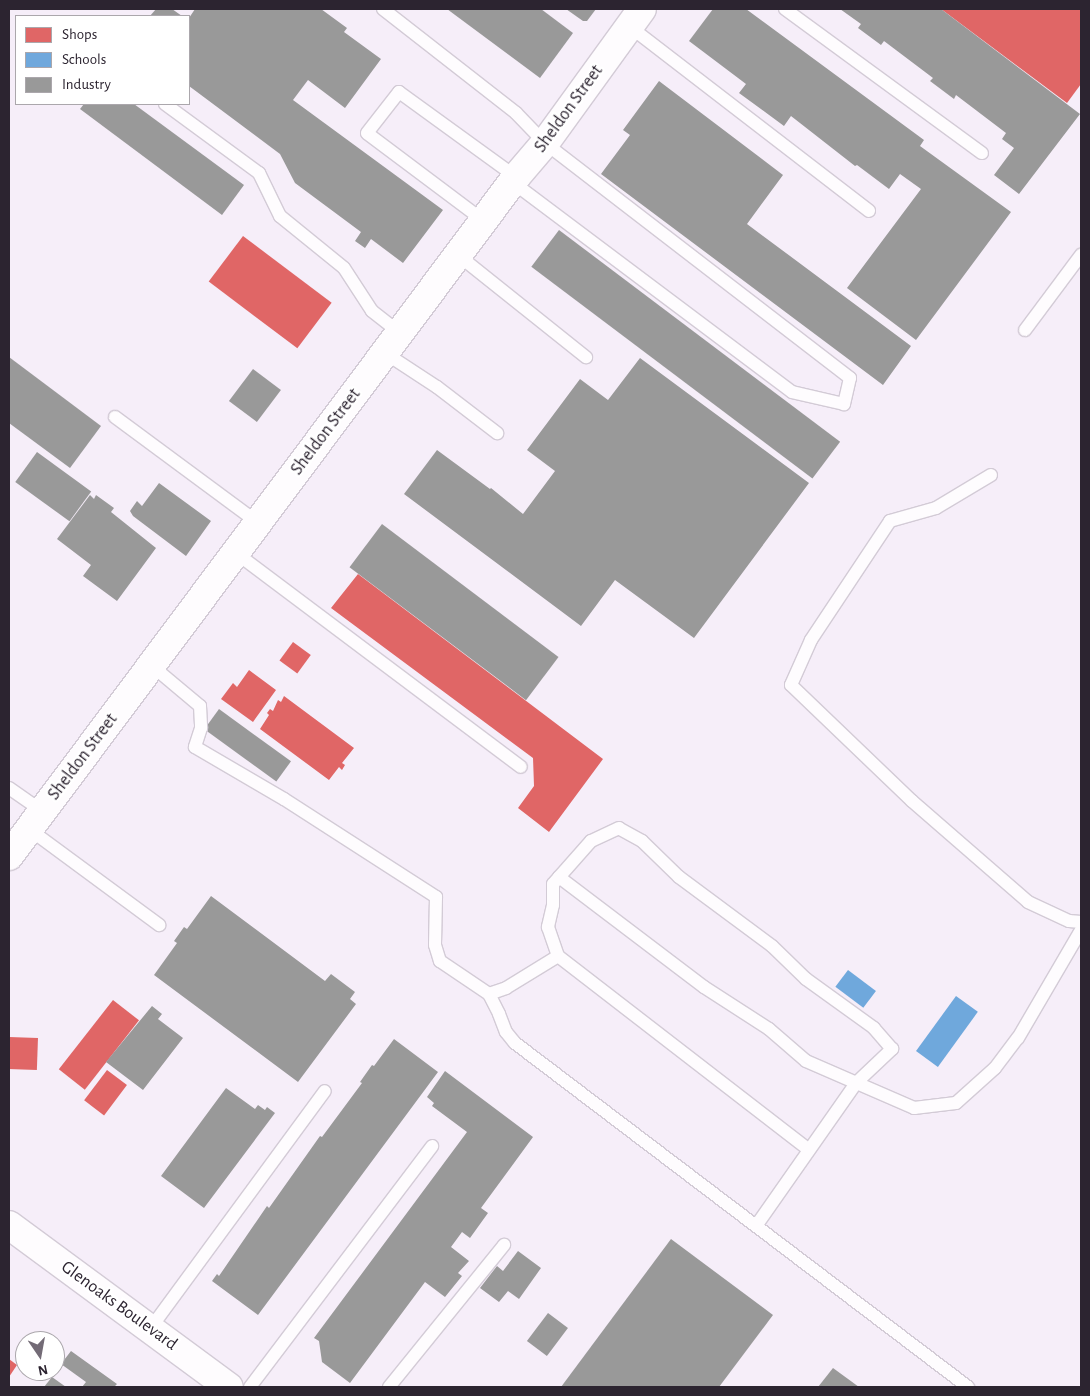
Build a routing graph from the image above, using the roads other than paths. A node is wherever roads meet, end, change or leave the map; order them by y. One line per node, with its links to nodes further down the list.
1 (383, 9): 5 (lane)
2 (785, 9): 6 (lane)
3 (636, 18): 5 (main road, Sheldon Street); 8 (lane)
4 (166, 105): 13 (lane)
5 (545, 143): 7 (main road, Sheldon Street); 7 (lane)
6 (982, 153)
7 (514, 180): 9 (main road, Sheldon Street); 9 (lane)
8 (869, 211)
9 (484, 220): 10 (main road, Sheldon Street)
10 (458, 255): 13 (main road, Sheldon Street); 14 (lane)
11 (1081, 255): 12 (lane)
12 (1025, 330)
13 (392, 343): 16 (lane); 18 (main road, Sheldon Street)
14 (586, 357)
15 (115, 417): 18 (lane)
16 (497, 433)
17 (991, 475): 26 (lane)
18 (258, 523): 19 (main road, Sheldon Street)
19 (236, 553): 20 (main road, Sheldon Street); 21 (lane)
20 (151, 665): 23 (main road, Sheldon Street); 30 (lane)
21 (522, 767)
22 (9, 788): 23 (lane)
23 (35, 820): 24 (main road, Sheldon Street); 27 (lane)
24 (9, 856)
25 (559, 878): 29 (lane); 31 (lane); 31 (lane)
26 (1081, 922)
27 (159, 925)
28 (1081, 930): 31 (lane)
29 (558, 956): 30 (lane); 34 (lane)
30 (489, 994): 36 (lane)
31 (856, 1082): 34 (lane)
32 (325, 1091): 38 (lane)
33 (432, 1146): 40 (lane)
34 (809, 1150): 36 (lane)
35 (9, 1225): 38 (main road, Glenoaks Boulevard)
36 (756, 1226): 42 (lane)
37 (504, 1245): 41 (lane)
38 (150, 1329): 39 (main road, Glenoaks Boulevard)
39 (229, 1387)
40 (250, 1387)
41 (389, 1387)
42 (968, 1387)

